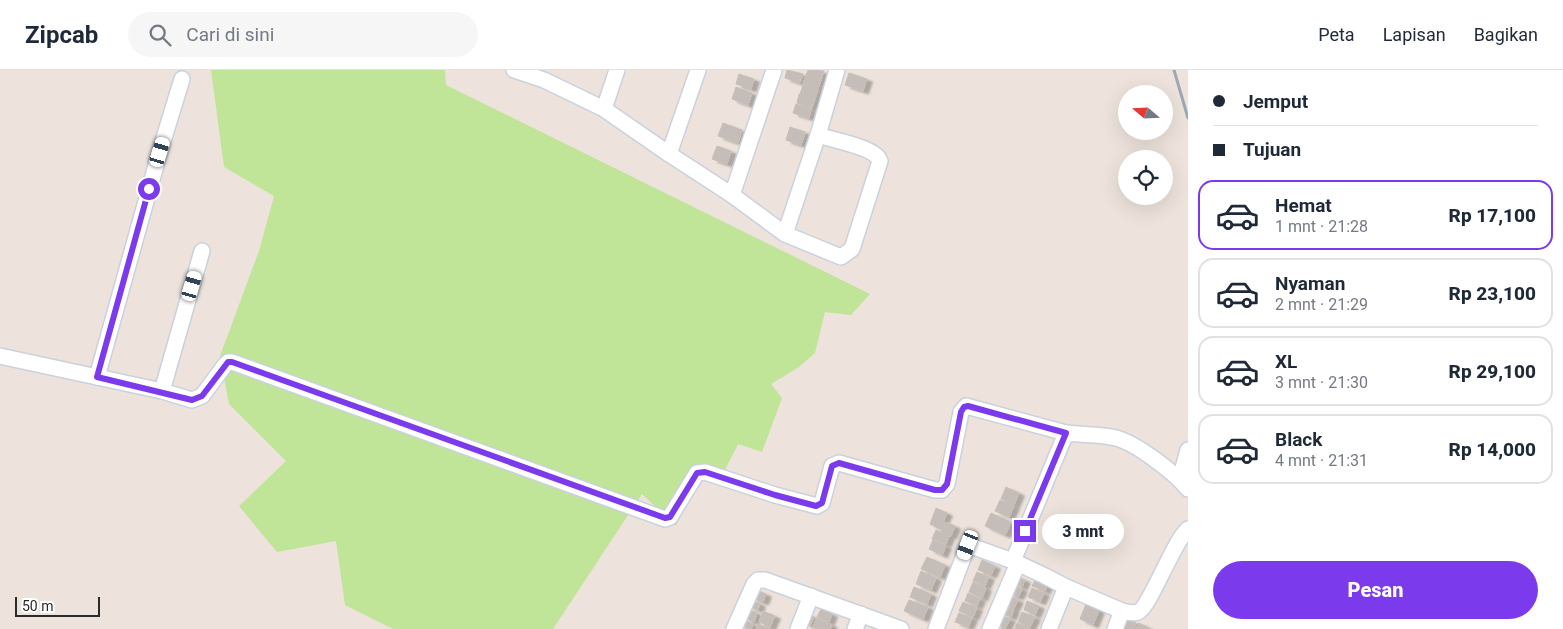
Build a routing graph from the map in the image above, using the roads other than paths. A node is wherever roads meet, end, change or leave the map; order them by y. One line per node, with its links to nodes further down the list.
1 (514, 70): 6 (street)
2 (617, 70): 8 (street)
3 (698, 70): 10 (street)
4 (774, 70): 11 (street)
5 (837, 70): 9 (street)
6 (546, 75): 8 (street)
7 (182, 79): 15 (street)
8 (604, 109): 10 (street)
9 (818, 136): 12 (street); 12 (street)
10 (669, 154): 11 (street)
11 (732, 195): 12 (street)
12 (785, 234)
13 (202, 251): 16 (street)
14 (0, 356): 15 (street)
15 (97, 377): 16 (street)
16 (162, 391): 17 (street)
17 (1066, 433): 19 (street); 21 (street)
18 (1188, 450): 19 (street)
19 (1184, 484)
20 (1187, 525): 24 (street)
21 (1016, 562): 22 (street); 30 (street); 31 (street)
22 (1066, 587): 24 (street); 32 (street)
23 (811, 596): 25 (street); 26 (street); 27 (street)
24 (1122, 611): 33 (street)
25 (861, 614): 28 (street); 29 (street)
26 (734, 629)
27 (798, 629)
28 (855, 629)
29 (901, 629)
30 (936, 629)
31 (990, 629)
32 (1049, 629)
33 (1115, 629)

